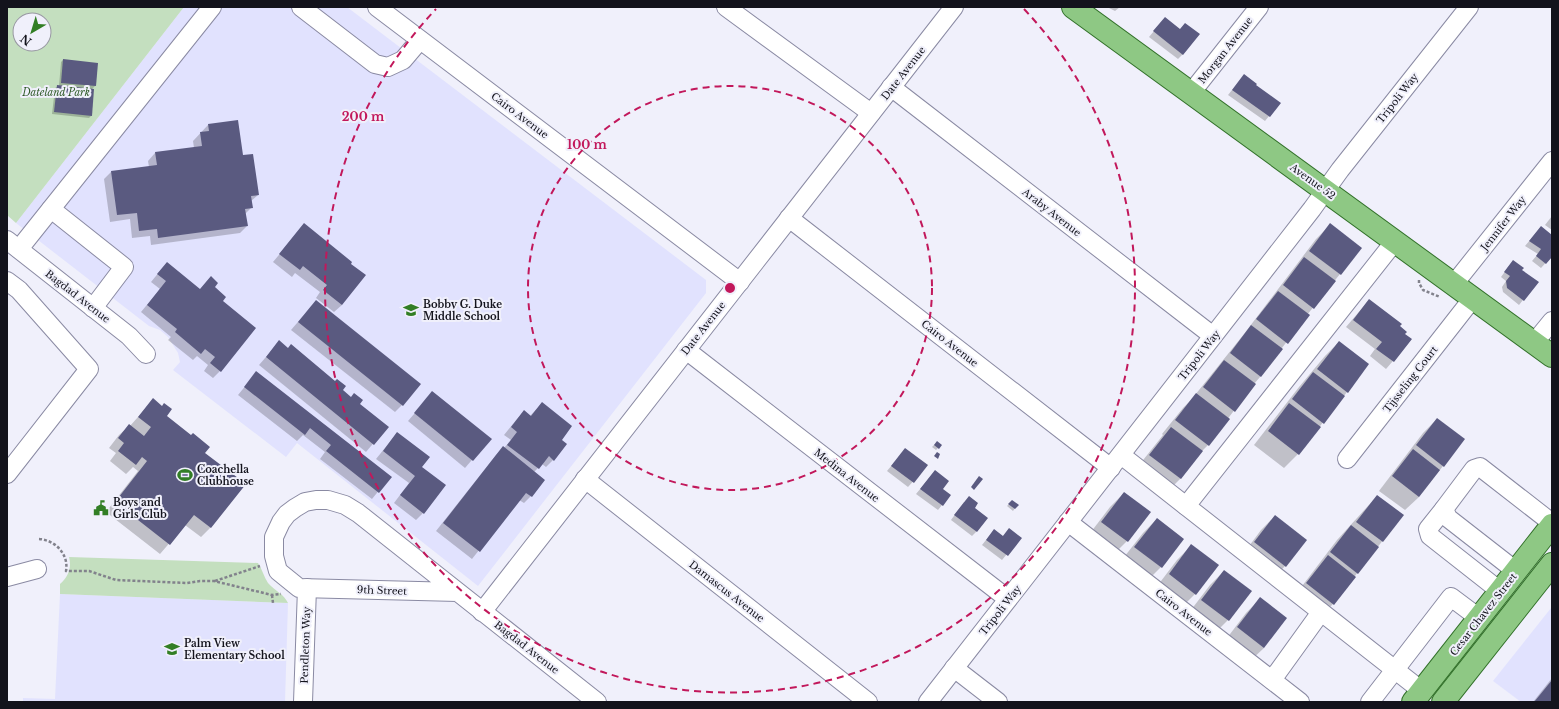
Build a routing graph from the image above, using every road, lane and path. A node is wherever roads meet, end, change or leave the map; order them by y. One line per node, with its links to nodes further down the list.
1 (212, 7): 15 (street)
2 (301, 7): 9 (street)
3 (377, 7): 9 (street, Cairo Avenue)
4 (726, 7): 12 (street)
5 (954, 7): 10 (street, Date Avenue)
6 (1073, 7): 11 (main road, Avenue 52)
7 (1259, 7): 11 (street, Morgan Avenue)
8 (1469, 7): 14 (street, Tripoli Way)
9 (420, 40): 20 (street, Cairo Avenue)
10 (891, 87): 12 (street, Date Avenue); 25 (street, Araby Avenue)
11 (1191, 93): 14 (main road, Avenue 52)
12 (871, 113): 16 (street, Date Avenue)
13 (1552, 161): 21 (street, Jennifer Way)
14 (1326, 190): 17 (main road, Avenue 52); 25 (street, Tripoli Way)
15 (51, 208): 18 (street); 23 (street)
16 (790, 218): 20 (street, Date Avenue); 31 (street, Cairo Avenue)
17 (1395, 241): 21 (main road, Avenue 52); 34 (street)
18 (13, 245): 23 (street, Bagdad Avenue)
19 (7, 281): 32 (street)
20 (740, 282): 27 (street, Date Avenue)
21 (1454, 284): 22 (main road, Avenue 52)
22 (1473, 298): 26 (main road, Avenue 52); 30 (street, Tijsseling Court)
23 (94, 308): 28 (street, Bagdad Avenue)
24 (1552, 321): 26 (street)
25 (1213, 336): 31 (street, Tripoli Way)
26 (1534, 343): 29 (main road, Avenue 52)
27 (686, 350): 33 (street, Date Avenue); 50 (street, Medina Avenue)
28 (146, 354)
29 (1552, 356)
30 (1347, 459)
31 (1116, 461): 34 (street, Cairo Avenue); 36 (street, Tripoli Way)
32 (7, 474)
33 (586, 479): 52 (street, Date Avenue); 61 (street, Damascus Avenue)
34 (1186, 506): 53 (street, Cairo Avenue)
35 (1444, 509): 37 (street); 42 (street); 46 (street)
36 (1068, 522): 50 (street, Tripoli Way); 57 (street, Cairo Avenue)
37 (1552, 524): 42 (main road, Cesar Chavez Street)
38 (39, 539): 44 (path)
39 (1552, 564): 66 (main road)
40 (260, 566): 44 (path)
41 (37, 569): 43 (street)
42 (1516, 571): 46 (main road, Cesar Chavez Street)
43 (7, 577)
44 (214, 581): 49 (path)
45 (306, 588): 47 (street, 9th Street); 47 (street, Bagdad Avenue); 59 (street, Pendleton Way)
46 (1500, 591): 54 (main road, Cesar Chavez Street)
47 (458, 592): 52 (street, Bagdad Avenue)
48 (281, 594): 49 (path)
49 (272, 595): 51 (path)
50 (1008, 599): 55 (street, Tripoli Way)
51 (273, 603)
52 (482, 612): 60 (street, Bagdad Avenue)
53 (1321, 612): 56 (street, Cairo Avenue); 57 (street)
54 (1479, 618): 56 (street); 58 (main road, Cesar Chavez Street)
55 (954, 668): 62 (street, Tripoli Way); 63 (street)
56 (1395, 670): 58 (street, Cairo Avenue); 65 (street)
57 (1277, 691): 64 (street, Cairo Avenue)
58 (1418, 697)
59 (303, 702)
60 (597, 702)
61 (868, 702)
62 (928, 702)
63 (998, 702)
64 (1300, 702)
65 (1370, 702)
66 (1443, 702)

